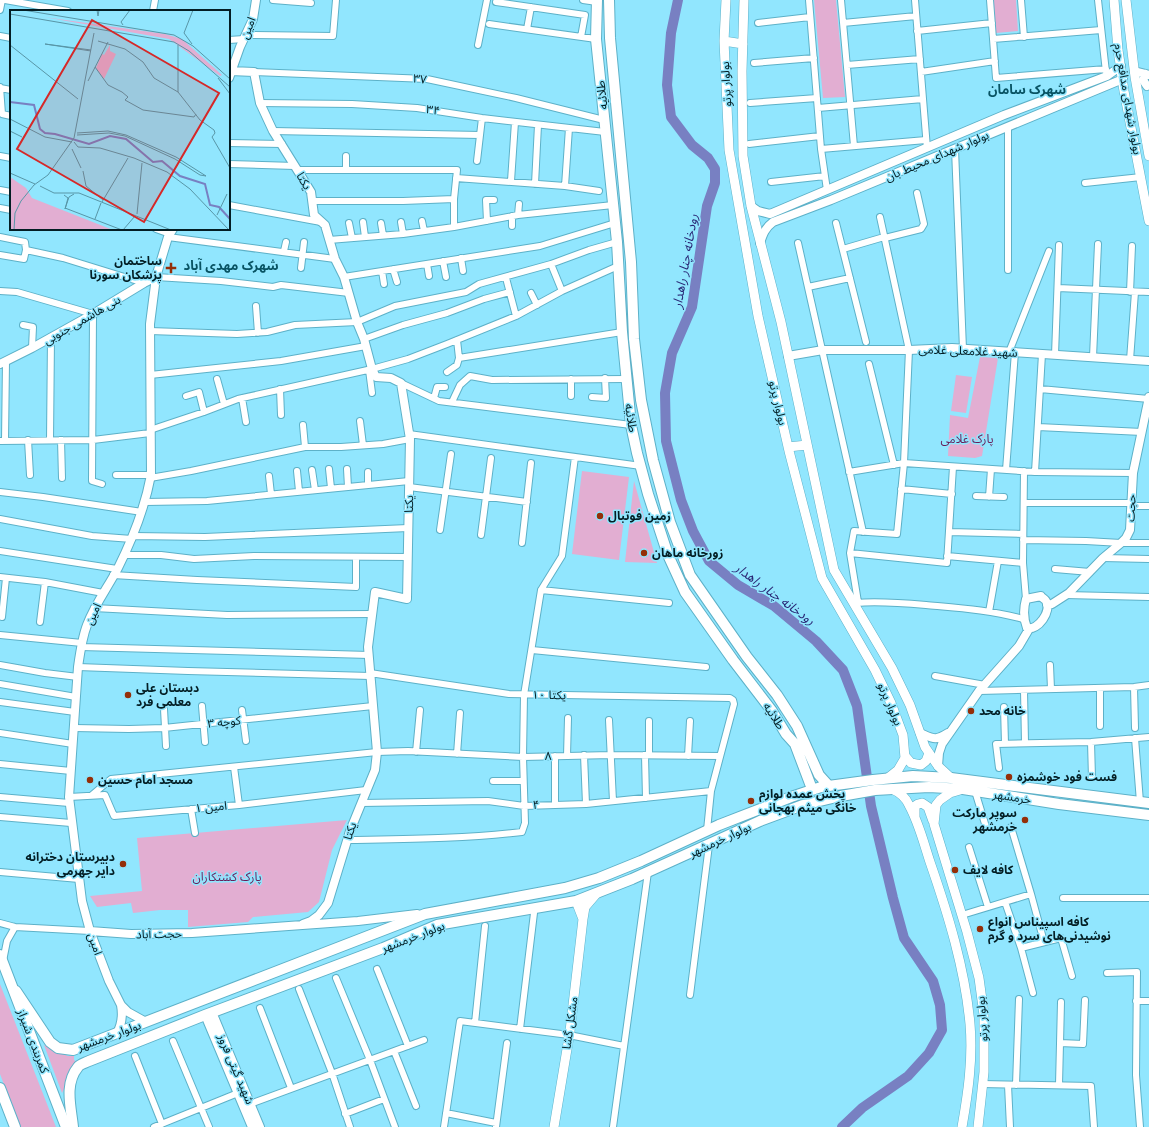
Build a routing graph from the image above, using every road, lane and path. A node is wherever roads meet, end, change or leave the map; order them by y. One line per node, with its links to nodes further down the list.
1 (2, 0): 24 (street)
2 (5, 0): 25 (street)
3 (156, 0): 26 (street)
4 (256, 0): 37 (street, امین)
5 (272, 0): 22 (street)
6 (336, 0): 37 (street)
7 (487, 0): 46 (street)
8 (583, 0): 20 (street)
9 (609, 0): 139 (main road, طلائیه)
10 (726, 0): 44 (main road, بولوار پرتو)
11 (744, 0): 45 (main road, بولوار پرتو)
12 (809, 0): 28 (street)
13 (842, 0): 30 (street)
14 (915, 0): 27 (street)
15 (990, 0): 31 (street)
16 (1021, 0): 39 (street)
17 (1098, 0): 34 (street)
18 (1114, 0): 52 (main road, بولوار شهدای مدافع حرم)
19 (1126, 0): 56 (main road, بولوار شهدای مدافع حرم)
20 (597, 1): 41 (main road, طلائیه)
21 (496, 2): 23 (street)
22 (311, 3)
23 (531, 7): 33 (street); 38 (street)
24 (0, 10)
25 (62, 10)
26 (154, 10)
27 (916, 16): 30 (street); 35 (street)
28 (810, 17): 29 (street); 47 (street)
29 (758, 22)
30 (843, 23): 51 (street)
31 (992, 23): 35 (street); 42 (street)
32 (489, 24): 33 (street)
33 (527, 29): 38 (street)
34 (1101, 30): 39 (street); 55 (street)
35 (918, 31): 48 (street)
36 (0, 36): 40 (street)
37 (245, 37): 43 (street); 57 (street, امین)
38 (581, 37): 41 (street)
39 (1024, 37): 42 (street)
40 (10, 38)
41 (596, 39): 73 (main road, طلائیه)
42 (993, 39): 49 (street)
43 (230, 40)
44 (724, 41): 45 (main road); 255 (main road, بولوار پرتو)
45 (743, 44): 116 (main road, بولوار پرتو)
46 (478, 45)
47 (814, 58): 50 (street); 64 (street)
48 (920, 59): 51 (street); 54 (street)
49 (995, 61): 54 (street); 55 (street)
50 (754, 63)
51 (847, 65): 68 (street)
52 (1121, 66): 55 (street, بولوار شهدای محیط بان); 59 (main road, بولوار شهدای مدافع حرم)
53 (254, 72): 57 (street, ۳۷); 66 (street, یکتا); 73 (street, ۳۷)
54 (921, 72): 65 (street)
55 (1106, 72): 71 (street, بولوار شهدای محیط بان)
56 (1134, 72): 58 (street); 60 (main road, بولوار شهدای مدافع حرم)
57 (230, 74)
58 (1148, 74): 61 (street)
59 (1123, 79): 76 (street, بولوار شهدای محیط بان); 98 (main road, بولوار شهدای مدافع حرم)
60 (1136, 84): 61 (street); 91 (main road, بولوار شهدای مدافع حرم)
61 (1148, 87)
62 (0, 88): 63 (street); 70 (street)
63 (10, 90)
64 (817, 98): 67 (street); 69 (street)
65 (923, 99): 68 (street); 85 (street)
66 (260, 103): 72 (street, ۳۴); 78 (street, یکتا)
67 (750, 103)
68 (850, 106): 69 (street); 86 (street)
69 (818, 108): 81 (street)
70 (10, 116)
71 (1004, 116): 76 (street); 85 (street, بولوار شهدای محیط بان)
72 (482, 118): 74 (street, ۳۴); 80 (street)
73 (604, 120): 79 (main road, طلائیه)
74 (516, 122): 75 (street, ۳۴); 100 (street)
75 (538, 125): 77 (street, ۳۴); 103 (street)
76 (1008, 127): 88 (street, بولوار شهدای محیط بان); 168 (street)
77 (569, 128): 79 (street, ۳۴); 104 (street)
78 (273, 131): 80 (street); 83 (street, یکتا)
79 (606, 132): 115 (main road, طلائیه)
80 (480, 135): 93 (street)
81 (820, 136): 84 (street); 87 (street)
82 (230, 143): 83 (street)
83 (282, 144): 95 (street, یکتا)
84 (749, 144)
85 (927, 144): 86 (street); 106 (street, بولوار شهدای محیط بان)
86 (854, 146): 87 (street)
87 (821, 149): 97 (street)
88 (955, 149): 131 (street, بولوار شهدای محیط بان); 204 (street)
89 (0, 156): 92 (street)
90 (346, 156): 96 (street)
91 (1149, 156)
92 (10, 158)
93 (477, 161)
94 (230, 164): 95 (street)
95 (296, 168): 96 (street); 112 (street, یکتا)
96 (346, 170): 99 (street)
97 (825, 176): 101 (street); 106 (street)
98 (1141, 177): 102 (street); 124 (main road, بولوار شهدای مدافع حرم)
99 (456, 178): 100 (street); 110 (street)
100 (511, 181): 103 (street)
101 (771, 182)
102 (1085, 183)
103 (535, 184): 104 (street)
104 (565, 186): 107 (street)
105 (0, 190): 108 (street)
106 (827, 190): 119 (street, بولوار شهدای محیط بان)
107 (599, 191)
108 (10, 192)
109 (916, 194): 144 (street)
110 (454, 199): 112 (street); 134 (street)
111 (494, 200): 123 (street)
112 (312, 201): 125 (street, یکتا)
113 (518, 204): 120 (street)
114 (230, 205): 125 (street)
115 (613, 205): 120 (street); 128 (main road, طلائیه)
116 (751, 206): 119 (street); 149 (main road, بولوار پرتو)
117 (0, 208): 118 (street)
118 (10, 210)
119 (767, 214): 131 (street)
120 (515, 216): 123 (street); 133 (street)
121 (880, 217): 144 (street)
122 (422, 220): 136 (street)
123 (487, 221): 134 (street)
124 (1149, 221)
125 (321, 222): 146 (street, یکتا)
126 (363, 222): 142 (street)
127 (401, 222): 138 (street)
128 (615, 222): 145 (main road, طلائیه); 160 (street)
129 (349, 223): 143 (street)
130 (381, 223): 140 (street)
131 (771, 223): 149 (street)
132 (836, 223): 154 (street)
133 (512, 226)
134 (454, 227): 136 (street)
135 (160, 230): 137 (street)
136 (424, 231): 138 (street)
137 (171, 233): 156 (street); 172 (street, امین)
138 (403, 234): 140 (street)
139 (628, 235): 145 (street); 419 (main road, طلائیه)
140 (383, 236): 142 (street)
141 (0, 237): 155 (street)
142 (365, 237): 143 (street)
143 (352, 238): 146 (street)
144 (884, 238): 154 (street); 206 (street)
145 (616, 239): 164 (street); 165 (main road, طلائیه)
146 (329, 240): 161 (street, یکتا)
147 (286, 242): 156 (street)
148 (304, 242): 158 (street)
149 (760, 242): 210 (main road, بولوار پرتو)
150 (798, 243): 180 (street)
151 (1098, 244): 182 (street)
152 (1060, 245): 181 (street)
153 (1132, 246): 186 (street)
154 (843, 249): 176 (street)
155 (26, 250): 159 (street); 177 (street)
156 (284, 251): 158 (street)
157 (1049, 251): 207 (street)
158 (302, 254): 161 (street); 166 (street)
159 (0, 255)
160 (461, 258): 162 (street); 170 (street)
161 (335, 259): 173 (street, یکتا)
162 (443, 261): 163 (street); 174 (street)
163 (427, 264): 167 (street); 171 (street)
164 (551, 264): 175 (street); 185 (street)
165 (618, 266): 185 (street); 197 (main road, طلائیه)
166 (301, 268)
167 (393, 269): 169 (street); 178 (street)
168 (1008, 270)
169 (382, 271): 173 (street); 179 (street)
170 (463, 271)
171 (429, 276)
172 (156, 277): 177 (street, بنی هاشمی جنوبی); 188 (street); 196 (street, امین)
173 (344, 277): 188 (street, یکتا)
174 (446, 277)
175 (506, 278): 184 (street); 194 (street)
176 (850, 278): 180 (street); 202 (street)
177 (144, 282): 192 (street, بنی هاشمی جنوبی)
178 (397, 282)
179 (384, 284)
180 (808, 288): 205 (street)
181 (1058, 288): 182 (street); 209 (street)
182 (1096, 290): 186 (street); 211 (street)
183 (0, 291): 192 (street)
184 (510, 292): 193 (street); 201 (street)
185 (562, 292): 190 (street)
186 (1132, 292): 187 (street); 213 (street)
187 (1149, 292)
188 (349, 293): 194 (street, یکتا)
189 (531, 293): 190 (street)
190 (537, 305): 193 (street)
191 (256, 306): 198 (street)
192 (93, 314): 199 (street, بنی هاشمی جنوبی); 250 (street)
193 (516, 316): 200 (street)
194 (357, 322): 198 (street); 201 (street, یکتا)
195 (23, 325): 203 (street)
196 (150, 331): 198 (street); 219 (street, امین)
197 (622, 332): 212 (street); 221 (main road, طلائیه)
198 (258, 333)
199 (51, 337): 203 (street, بنی هاشمی جنوبی); 248 (street)
200 (457, 340): 212 (street); 217 (street)
201 (365, 342): 217 (street, یکتا); 219 (street)
202 (866, 342)
203 (32, 348): 215 (street, بنی هاشمی جنوبی)
204 (963, 349): 206 (street, شهید غلامعلی غلامی); 207 (street, شهید غلامعلی غلامی)
205 (823, 350): 206 (street, شهید غلامعلی غلامی); 210 (street, شهید غلامعلی غلامی); 272 (street)
206 (909, 350): 260 (street)
207 (1012, 352): 208 (street, شهید غلامعلی غلامی); 268 (street)
208 (1042, 354): 209 (street, شهید غلامعلی غلامی); 227 (street)
209 (1055, 355): 211 (street, شهید غلامعلی غلامی)
210 (788, 356): 253 (main road, بولوار پرتو)
211 (1093, 357): 213 (street, شهید غلامعلی غلامی)
212 (459, 358): 218 (street)
213 (1130, 360): 214 (street, شهید غلامعلی غلامی)
214 (1149, 361)
215 (2, 363): 251 (street)
216 (869, 364): 261 (street)
217 (370, 370): 224 (street); 226 (street); 228 (street)
218 (447, 372)
219 (150, 375): 244 (street, امین)
220 (605, 378): 221 (street); 223 (street); 231 (street)
221 (626, 378): 242 (main road, طلائیه)
222 (217, 379): 236 (street)
223 (571, 379): 230 (street); 235 (street)
224 (401, 383): 233 (street); 246 (street, یکتا)
225 (444, 387): 233 (street)
226 (280, 389): 232 (street); 238 (street)
227 (1040, 389): 234 (street); 243 (street)
228 (372, 393)
229 (186, 396): 237 (street)
230 (571, 396)
231 (592, 397)
232 (242, 398): 236 (street); 240 (street)
233 (434, 398): 235 (street)
234 (1149, 398): 245 (street, حجت)
235 (452, 402): 242 (street)
236 (224, 404): 237 (street)
237 (204, 412): 244 (street)
238 (281, 415)
239 (360, 421): 252 (street)
240 (246, 422)
241 (303, 424): 254 (street)
242 (631, 425): 262 (main road, طلائیه)
243 (1038, 427): 245 (street); 273 (street)
244 (150, 432): 250 (street); 278 (street, امین)
245 (1142, 432): 274 (street, حجت)
246 (410, 436): 252 (street); 257 (street); 281 (street, یکتا)
247 (28, 440): 248 (street); 251 (street); 275 (street)
248 (50, 440): 249 (street)
249 (62, 440): 250 (street); 279 (street)
250 (93, 440): 280 (street)
251 (3, 441)
252 (363, 445): 254 (street)
253 (807, 445): 255 (main road); 334 (main road, بولوار پرتو)
254 (305, 447): 278 (street)
255 (788, 447): 352 (main road, بولوار پرتو)
256 (451, 454): 289 (street)
257 (575, 457): 262 (street); 328 (street)
258 (491, 458): 293 (street)
259 (531, 462): 297 (street)
260 (904, 463): 261 (street); 263 (street); 285 (street)
261 (894, 465): 272 (street)
262 (641, 466): 420 (main road, طلائیه)
263 (953, 467): 266 (street); 291 (street)
264 (329, 469): 284 (street)
265 (347, 469): 283 (street)
266 (991, 469): 268 (street); 294 (street)
267 (312, 470): 286 (street)
268 (1006, 470): 270 (street)
269 (297, 471): 287 (street)
270 (1024, 471): 273 (street); 298 (street)
271 (368, 472): 282 (street)
272 (849, 472): 305 (street)
273 (1035, 472): 274 (street)
274 (1133, 473): 299 (street, حجت)
275 (30, 475)
276 (116, 475): 278 (street)
277 (269, 476): 290 (street)
278 (150, 477): 296 (street, امین)
279 (62, 478)
280 (102, 484)
281 (409, 484): 282 (street); 289 (street); 303 (street, یکتا)
282 (368, 485): 283 (street)
283 (348, 487): 284 (street)
284 (331, 488): 286 (street)
285 (901, 489): 291 (street); 305 (street)
286 (315, 490): 287 (street)
287 (299, 491): 290 (street)
288 (0, 492): 301 (street)
289 (445, 492): 293 (street); 304 (street)
290 (271, 494): 296 (street)
291 (952, 494): 306 (street)
292 (976, 496): 294 (street)
293 (486, 497): 297 (street); 307 (street)
294 (989, 497): 295 (street)
295 (1004, 497)
296 (145, 502): 301 (street, امین)
297 (527, 502): 310 (street)
298 (1024, 503): 299 (street); 309 (street)
299 (1132, 505): 300 (street); 311 (street, حجت)
300 (1149, 506)
301 (142, 512): 308 (street, امین)
302 (0, 520): 308 (street)
303 (408, 528): 308 (street); 317 (street, یکتا)
304 (440, 530)
305 (863, 532): 314 (street)
306 (949, 532): 309 (street); 320 (street)
307 (481, 535)
308 (132, 537): 315 (street, امین)
309 (1023, 537): 311 (street); 322 (street)
310 (522, 543)
311 (1121, 543): 312 (street); 318 (street, حجت)
312 (1149, 543)
313 (0, 551): 324 (street)
314 (850, 553): 320 (street); 334 (street)
315 (124, 555): 316 (street); 324 (street, امین)
316 (356, 557): 317 (street); 324 (street)
317 (408, 557): 338 (street, یکتا)
318 (1103, 558): 319 (street); 325 (street, حجت)
319 (1149, 559)
320 (947, 560): 321 (street)
321 (998, 561): 322 (street); 337 (street)
322 (1023, 563): 332 (street)
323 (1055, 569): 325 (street)
324 (115, 572): 329 (street, امین)
325 (1090, 572): 330 (street, حجت)
326 (3, 578): 327 (street); 339 (street)
327 (45, 582): 329 (street); 341 (street)
328 (540, 590): 333 (street); 345 (street)
329 (103, 593): 336 (street, امین)
330 (1066, 595): 331 (street); 335 (street, حجت)
331 (1149, 597)
332 (1026, 599): 335 (street); 340 (street)
333 (669, 603)
334 (856, 603): 337 (street); 347 (main road, بولوار پرتو)
335 (1047, 605): 342 (street)
336 (94, 608): 338 (street); 344 (street, امین)
337 (989, 612): 340 (street)
338 (372, 614): 346 (street, یکتا)
339 (2, 617)
340 (1023, 619): 342 (street)
341 (40, 622)
342 (1029, 629): 359 (street)
343 (0, 635): 344 (street)
344 (82, 645): 346 (street); 350 (street, امین)
345 (532, 650): 351 (street); 363 (street)
346 (368, 655): 353 (street, یکتا)
347 (889, 663): 352 (main road); 386 (main road, بولوار پرتو)
348 (0, 665): 355 (street)
349 (1050, 665): 361 (street)
350 (78, 667): 353 (street, ۱۰ یکتا); 355 (street, امین)
351 (706, 667)
352 (875, 670): 407 (main road, بولوار پرتو)
353 (370, 674): 363 (street, ۱۰ یکتا); 367 (street, یکتا)
354 (935, 676): 359 (street)
355 (78, 677): 364 (street, امین)
356 (0, 684): 364 (street)
357 (1149, 685): 358 (street)
358 (1134, 687): 360 (street); 383 (street)
359 (982, 688): 362 (street); 384 (street)
360 (1100, 688): 361 (street); 380 (street)
361 (1051, 689): 362 (street)
362 (1024, 690): 394 (street)
363 (524, 695): 406 (street, ۱۰ یکتا); 408 (street)
364 (76, 697): 372 (street, امین)
365 (0, 702): 372 (street)
366 (202, 706): 379 (street)
367 (373, 706): 375 (street, کوچه ۳); 396 (street, یکتا)
368 (1004, 707): 393 (street)
369 (164, 709): 382 (street)
370 (242, 710): 375 (street)
371 (420, 710): 397 (street)
372 (75, 712): 381 (street, امین)
373 (460, 713): 399 (street)
374 (568, 718): 403 (street)
375 (243, 720): 379 (street, کوچه ۳); 389 (street)
376 (609, 720): 400 (street)
377 (690, 721): 405 (street)
378 (649, 722): 401 (street)
379 (203, 724): 382 (street, کوچه ۳); 390 (street)
380 (1100, 726)
381 (74, 728): 382 (street, کوچه ۳); 392 (street, امین)
382 (164, 728): 395 (street)
383 (1135, 728)
384 (952, 730): 386 (street); 410 (street)
385 (0, 733): 392 (street)
386 (920, 733): 398 (main road, بولوار پرتو)
387 (1149, 737): 388 (street)
388 (1135, 738): 391 (street); 434 (street)
389 (246, 741)
390 (205, 742)
391 (1090, 742): 394 (street); 416 (street)
392 (73, 744): 413 (street, امین)
393 (1005, 744): 394 (street); 412 (street)
394 (1025, 744)
395 (166, 746)
396 (377, 752): 397 (street, ۸); 411 (street, ۸); 422 (street, یکتا)
397 (416, 752): 399 (street, ۸)
398 (929, 753): 407 (main road); 410 (main road, بولوار پرتو)
399 (457, 754): 408 (street, ۸)
400 (610, 755): 401 (street, ۸); 404 (street, ۸); 432 (street)
401 (647, 755): 405 (street, ۸); 430 (street)
402 (554, 756): 403 (street, ۸); 408 (street, ۸); 438 (street)
403 (567, 756): 404 (street, ۸)
404 (584, 756): 435 (street)
405 (688, 756): 406 (street, ۸)
406 (720, 756): 426 (street)
407 (904, 756): 414 (main road)
408 (522, 757): 418 (street)
409 (0, 764): 413 (street)
410 (938, 766): 415 (main road, بولوار پرتو)
411 (234, 767): 428 (street, ۸); 437 (street)
412 (999, 768)
413 (71, 771): 431 (street, امین)
414 (888, 778): 415 (main road, خرمشهر); 419 (main road, خرمشهر)
415 (952, 778): 427 (main road, خرمشهر)
416 (1092, 778)
417 (493, 781): 418 (street)
418 (523, 781): 439 (street)
419 (829, 786): 420 (main road, خرمشهر)
420 (812, 789): 448 (main road, خرمشهر)
421 (963, 789): 424 (main road, خرمشهر); 425 (main road, خرمشهر); 445 (main road, بولوار پرتو)
422 (366, 790): 433 (street, یکتا); 437 (street, امین ۱)
423 (875, 790): 424 (main road, خرمشهر); 451 (main road, بولوار خرمشهر)
424 (892, 790): 444 (main road, بولوار پرتو)
425 (975, 790): 436 (main road, خرمشهر); 446 (street)
426 (711, 791): 430 (street, ۴); 448 (street)
427 (1058, 792): 434 (main road, خرمشهر); 436 (main road)
428 (92, 795): 431 (street, امین ۱); 440 (street, امین ۱)
429 (0, 797): 431 (street, امین ۱)
430 (646, 798): 432 (street, ۴)
431 (69, 800): 443 (street, امین)
432 (613, 801): 435 (street, ۴)
433 (361, 803): 439 (street, ۴); 450 (street, یکتا)
434 (1144, 803)
435 (586, 804): 438 (street, ۴)
436 (1057, 804): 441 (main road, خرمشهر)
437 (239, 805): 440 (street, امین ۱)
438 (555, 805): 439 (street, ۴)
439 (524, 806): 450 (street)
440 (191, 809): 449 (street)
441 (1149, 815)
442 (0, 817): 443 (street)
443 (71, 823): 455 (street, امین)
444 (917, 823): 445 (main road); 535 (main road, بولوار پرتو)
445 (934, 824): 465 (main road, بولوار پرتو)
446 (986, 827)
447 (1011, 827): 457 (street)
448 (707, 830): 464 (main road, خرمشهر)
449 (195, 833)
450 (347, 840): 468 (street, یکتا)
451 (709, 845): 454 (main road, بولوار خرمشهر); 482 (street)
452 (970, 847): 462 (street)
453 (0, 872): 455 (street)
454 (648, 872): 456 (main road, بولوار خرمشهر); 501 (street)
455 (78, 879): 471 (street, امین)
456 (597, 893): 460 (main road, بولوار خرمشهر); 466 (main road)
457 (1031, 894): 461 (street); 472 (street)
458 (1063, 898): 459 (street)
459 (1149, 898)
460 (576, 901): 466 (main road); 490 (main road, بولوار خرمشهر)
461 (1005, 902): 462 (street); 473 (street)
462 (988, 907): 465 (street)
463 (534, 913): 493 (street)
464 (425, 914): 468 (street, حجت آباد); 491 (main road, بولوار خرمشهر)
465 (962, 915): 508 (main road, بولوار پرتو)
466 (582, 919): 495 (main road, مشکل گشا)
467 (0, 923): 469 (street, حجت آباد)
468 (303, 924): 471 (street, حجت آباد)
469 (14, 926): 471 (street, حجت آباد); 474 (street)
470 (485, 926): 492 (street)
471 (90, 931): 488 (street, امین)
472 (1044, 942): 473 (street); 477 (street)
473 (1021, 948): 481 (street)
474 (1, 959): 479 (main road, کمربندی شیراز)
475 (377, 969): 500 (street)
476 (1106, 973): 485 (street)
477 (1072, 976)
478 (336, 978): 505 (street)
479 (10, 981): 502 (main road, بولوار خرمشهر); 525 (main road, کمربندی شیراز)
480 (299, 989): 507 (street)
481 (1033, 993)
482 (690, 995)
483 (1019, 998): 510 (street)
484 (1085, 1000): 499 (street)
485 (1136, 1001): 486 (street); 539 (street)
486 (1149, 1001)
487 (1061, 1002): 499 (street)
488 (121, 1005): 491 (street); 494 (street)
489 (260, 1008): 513 (street)
490 (209, 1013): 506 (main road, بولوار خرمشهر); 514 (street, شهید گیتی فروز); 516 (street, شهید گیتی فروز)
491 (146, 1022): 494 (main road, بولوار خرمشهر)
492 (475, 1023): 493 (street); 519 (street)
493 (520, 1029): 495 (street)
494 (117, 1034): 502 (main road, بولوار خرمشهر)
495 (569, 1036): 501 (street); 534 (main road, مشکل گشا)
496 (424, 1040): 500 (street)
497 (174, 1041): 518 (street)
498 (506, 1043): 522 (street)
499 (1060, 1043): 511 (street)
500 (408, 1046): 503 (street)
501 (624, 1046): 523 (street)
502 (76, 1048): 506 (main road)
503 (394, 1051): 505 (street); 517 (street)
504 (135, 1056): 521 (street)
505 (370, 1060): 507 (street); 515 (street)
506 (82, 1064): 526 (main road, بولوار خرمشهر)
507 (332, 1073): 513 (street); 520 (street)
508 (982, 1084): 509 (street); 536 (main road, بولوار پرتو)
509 (1008, 1085): 510 (street); 537 (street)
510 (1016, 1085): 511 (street)
511 (1059, 1085): 538 (street)
512 (0, 1088): 524 (main road)
513 (291, 1088): 516 (street)
514 (238, 1093): 518 (street); 529 (street, شهید گیتی فروز)
515 (384, 1099): 520 (street); 532 (street)
516 (250, 1104): 530 (street, شهید گیتی فروز)
517 (416, 1106)
518 (202, 1108): 521 (street); 528 (street)
519 (446, 1113): 522 (street); 533 (street)
520 (345, 1114): 531 (street)
521 (162, 1124): 527 (street)
522 (496, 1125)
523 (613, 1125)
524 (15, 1127)
525 (66, 1127)
526 (73, 1127)
527 (154, 1127)
528 (209, 1127)
529 (252, 1127)
530 (260, 1127)
531 (350, 1127)
532 (395, 1127)
533 (444, 1127)
534 (554, 1127)
535 (962, 1127)
536 (978, 1127)
537 (1010, 1127)
538 (1094, 1127)
539 (1140, 1127)

